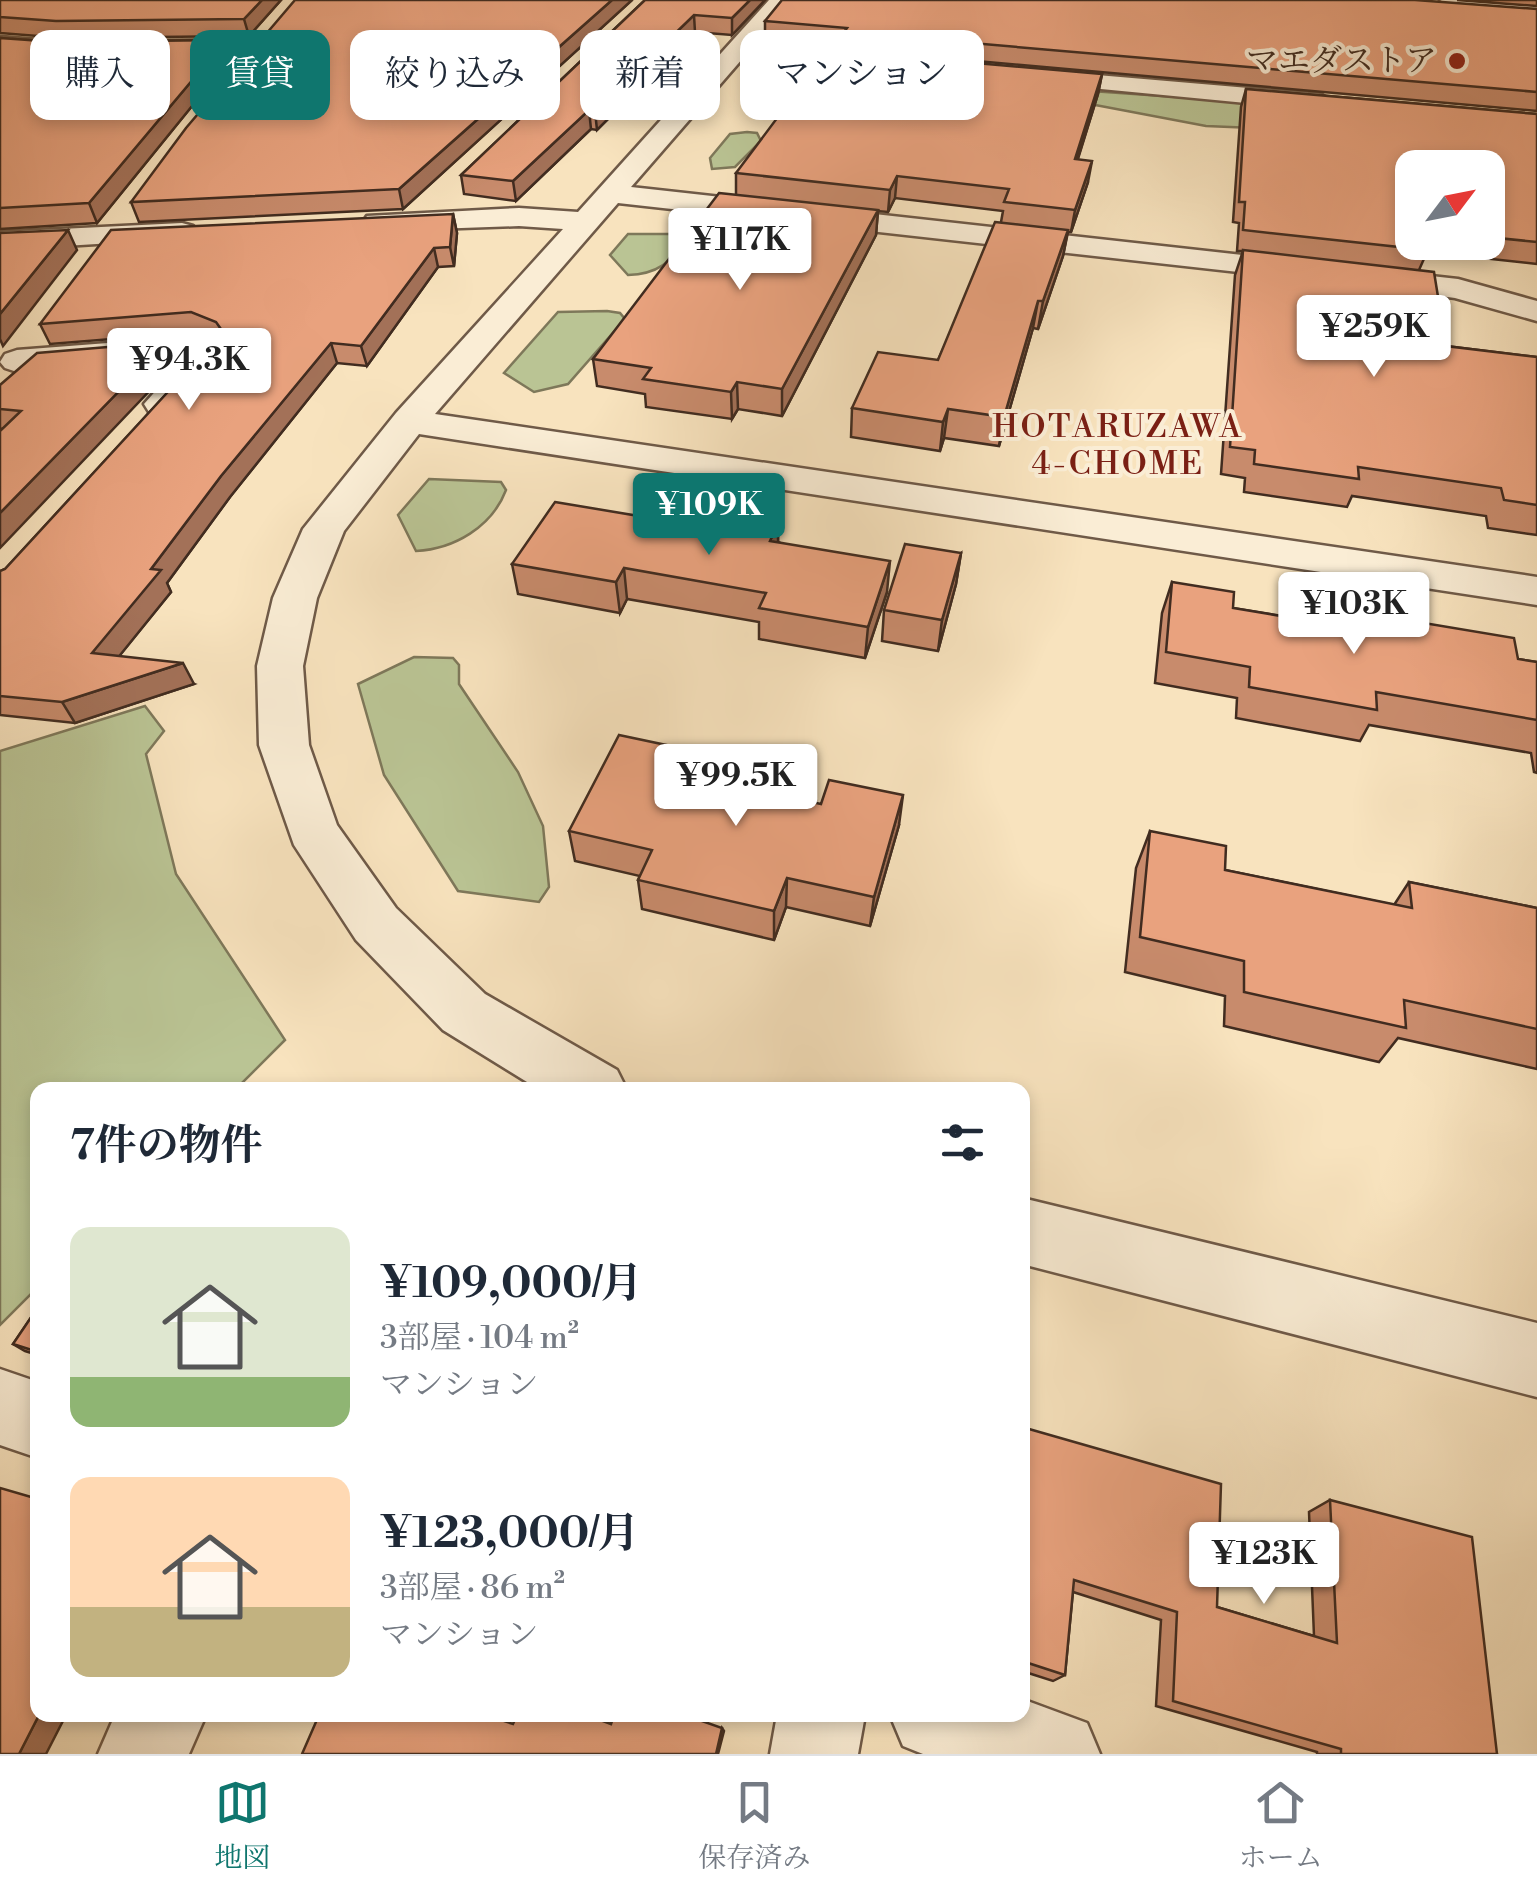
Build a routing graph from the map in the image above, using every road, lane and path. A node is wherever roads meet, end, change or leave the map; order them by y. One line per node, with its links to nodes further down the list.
1 (781, 0): 10 (street)
2 (1443, 4): 3 (street)
3 (1487, 5): 4 (street); 5 (street)
4 (1537, 6)
5 (1537, 16)
6 (278, 23): 7 (street)
7 (272, 30)
8 (0, 44): 9 (street)
9 (190, 47)
10 (737, 50): 11 (street); 16 (street)
11 (740, 50)
12 (998, 73): 13 (street)
13 (1351, 104)
14 (442, 194): 17 (street)
15 (131, 206): 20 (street)
16 (597, 207): 17 (street); 23 (street); 25 (street)
17 (415, 220): 18 (street)
18 (358, 223)
19 (204, 231): 20 (street)
20 (108, 236): 21 (street); 22 (street)
21 (0, 241)
22 (87, 265)
23 (1537, 311)
24 (18, 359): 26 (street)
25 (409, 421): 27 (street); 28 (street)
26 (144, 423)
27 (1537, 591)
28 (582, 1082)
29 (1030, 1233): 30 (street)
30 (1537, 1360)
31 (0, 1407): 32 (street)
32 (30, 1417)
33 (158, 1722): 36 (street)
34 (820, 1722): 37 (street)
35 (956, 1722): 38 (street)
36 (142, 1754)
37 (814, 1754)
38 (1056, 1754)

